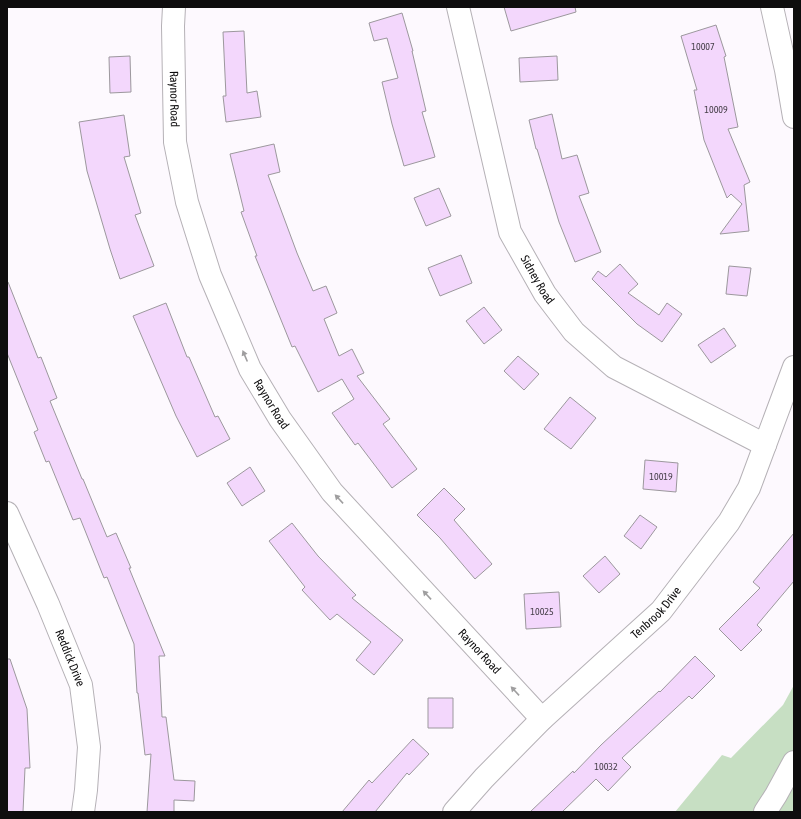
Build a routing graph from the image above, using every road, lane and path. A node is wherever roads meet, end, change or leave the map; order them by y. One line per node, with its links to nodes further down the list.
1 (174, 7): 8 (street, Raynor Road, one-way to 1)
2 (458, 7): 6 (street, Sidney Road)
3 (772, 7): 4 (street)
4 (794, 117)
5 (794, 368): 6 (street, Tenbrook Drive)
6 (765, 445): 8 (street, Tenbrook Drive)
7 (7, 513): 10 (street, Reddick Drive)
8 (542, 719): 11 (street, Tenbrook Drive)
9 (794, 762): 12 (street)
10 (84, 812)
11 (454, 812)
12 (765, 812)

